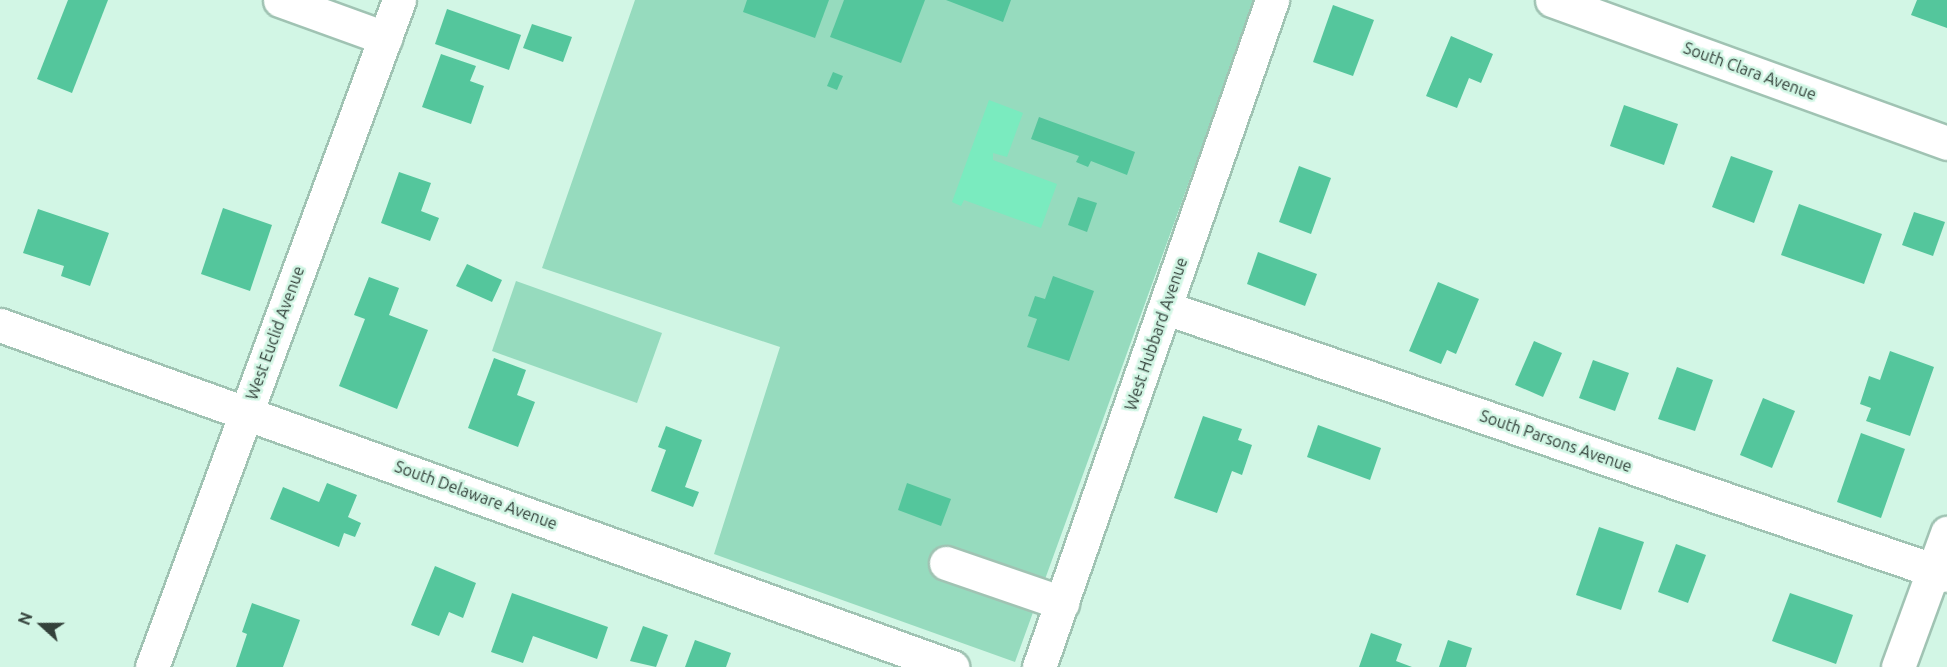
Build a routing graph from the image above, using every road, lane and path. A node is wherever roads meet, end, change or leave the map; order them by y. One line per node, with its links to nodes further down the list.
1 (280, 0): 5 (street)
2 (399, 0): 5 (street, West Euclid Avenue)
3 (1272, 0): 7 (street, West Hubbard Avenue)
4 (1552, 0): 6 (street, South Clara Avenue)
5 (385, 38): 9 (street, West Euclid Avenue)
6 (1947, 143)
7 (1166, 308): 12 (street, South Parsons Avenue); 13 (street, West Hubbard Avenue)
8 (0, 325): 9 (street, South Delaware Avenue)
9 (246, 412): 14 (street, West Euclid Avenue); 15 (street, South Delaware Avenue)
10 (1947, 532): 12 (street)
11 (946, 563): 13 (street)
12 (1940, 572): 17 (street)
13 (1062, 603): 16 (street, West Hubbard Avenue)
14 (152, 667)
15 (952, 667)
16 (1039, 667)
17 (1898, 667)

